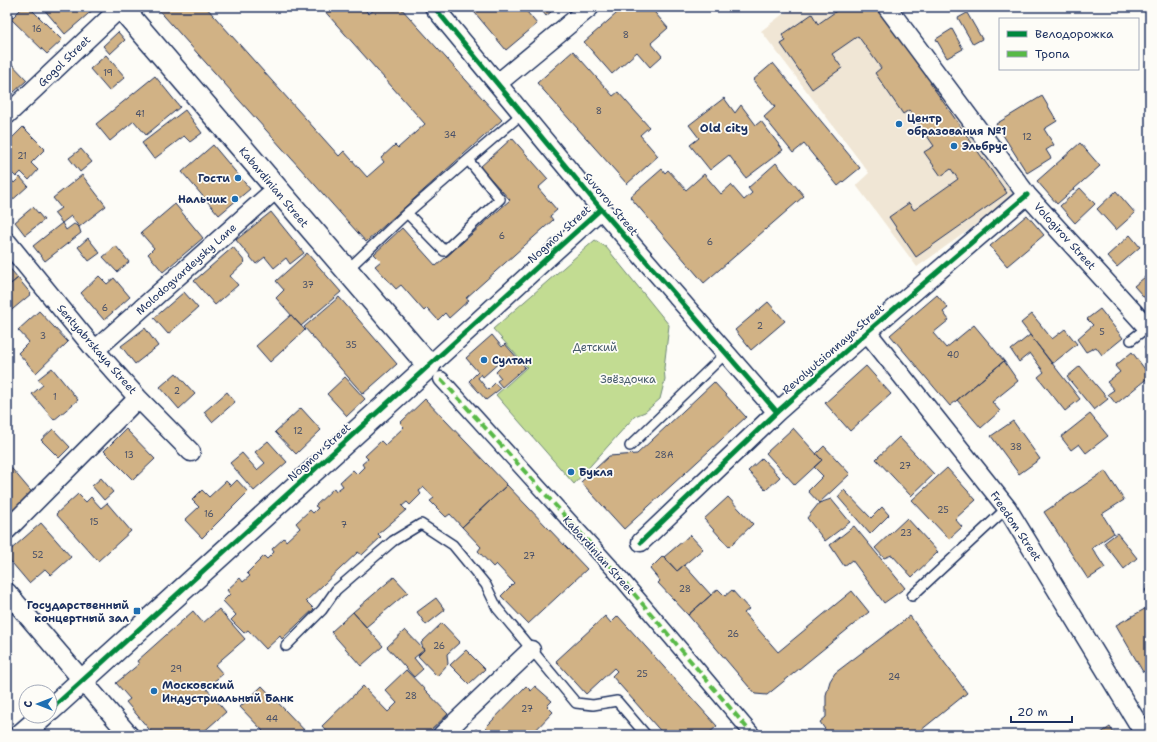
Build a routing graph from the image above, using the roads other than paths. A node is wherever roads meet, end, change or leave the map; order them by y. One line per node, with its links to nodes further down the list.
1 (121, 7): 7 (street, Gogol Street); 9 (street, Kabardinian Street)
2 (434, 7): 5 (street, Suvorov Street)
3 (590, 7): 5 (street)
4 (887, 7): 10 (street, Vologirov Street)
5 (498, 83): 6 (street, Suvorov Street)
6 (522, 113): 8 (lane); 11 (street, Suvorov Street)
7 (7, 115)
8 (468, 160): 12 (lane); 12 (lane)
9 (276, 189): 14 (street, Kabardinian Street); 18 (street, Molodogvardeysky Lane)
10 (1027, 195): 15 (street, Vologirov Street); 16 (street, Revolyutsionnaya Street)
11 (601, 209): 19 (street, Suvorov Street); 20 (street, Nogmov Street)
12 (407, 213): 14 (lane)
13 (7, 242): 18 (street, Sentyabrskaya Street)
14 (346, 270): 20 (street, Kabardinian Street)
15 (1149, 326): 17 (lane)
16 (867, 332): 22 (street, Revolyutsionnaya Street); 25 (street, Freedom Street)
17 (1131, 340)
18 (95, 350): 21 (street, Sentyabrskaya Street)
19 (726, 353): 22 (street, Suvorov Street); 23 (lane)
20 (435, 372): 32 (street, Nogmov Street); 39 (street, Kabardinian Street)
21 (138, 398): 24 (street, Sentyabrskaya Street); 26 (street)
22 (777, 412): 27 (street, Revolyutsionnaya Street)
23 (630, 446)
24 (191, 452)
25 (1007, 508): 29 (lane); 40 (street, Freedom Street)
26 (7, 530)
27 (640, 542)
28 (7, 592): 32 (street)
29 (912, 596)
30 (286, 646): 31 (lane)
31 (531, 650): 37 (street); 38 (lane)
32 (82, 682): 33 (street, Nogmov Street); 36 (street)
33 (58, 703)
34 (34, 724): 35 (street)
35 (21, 735)
36 (129, 735)
37 (442, 735)
38 (646, 735)
39 (753, 735)
40 (1145, 735)

